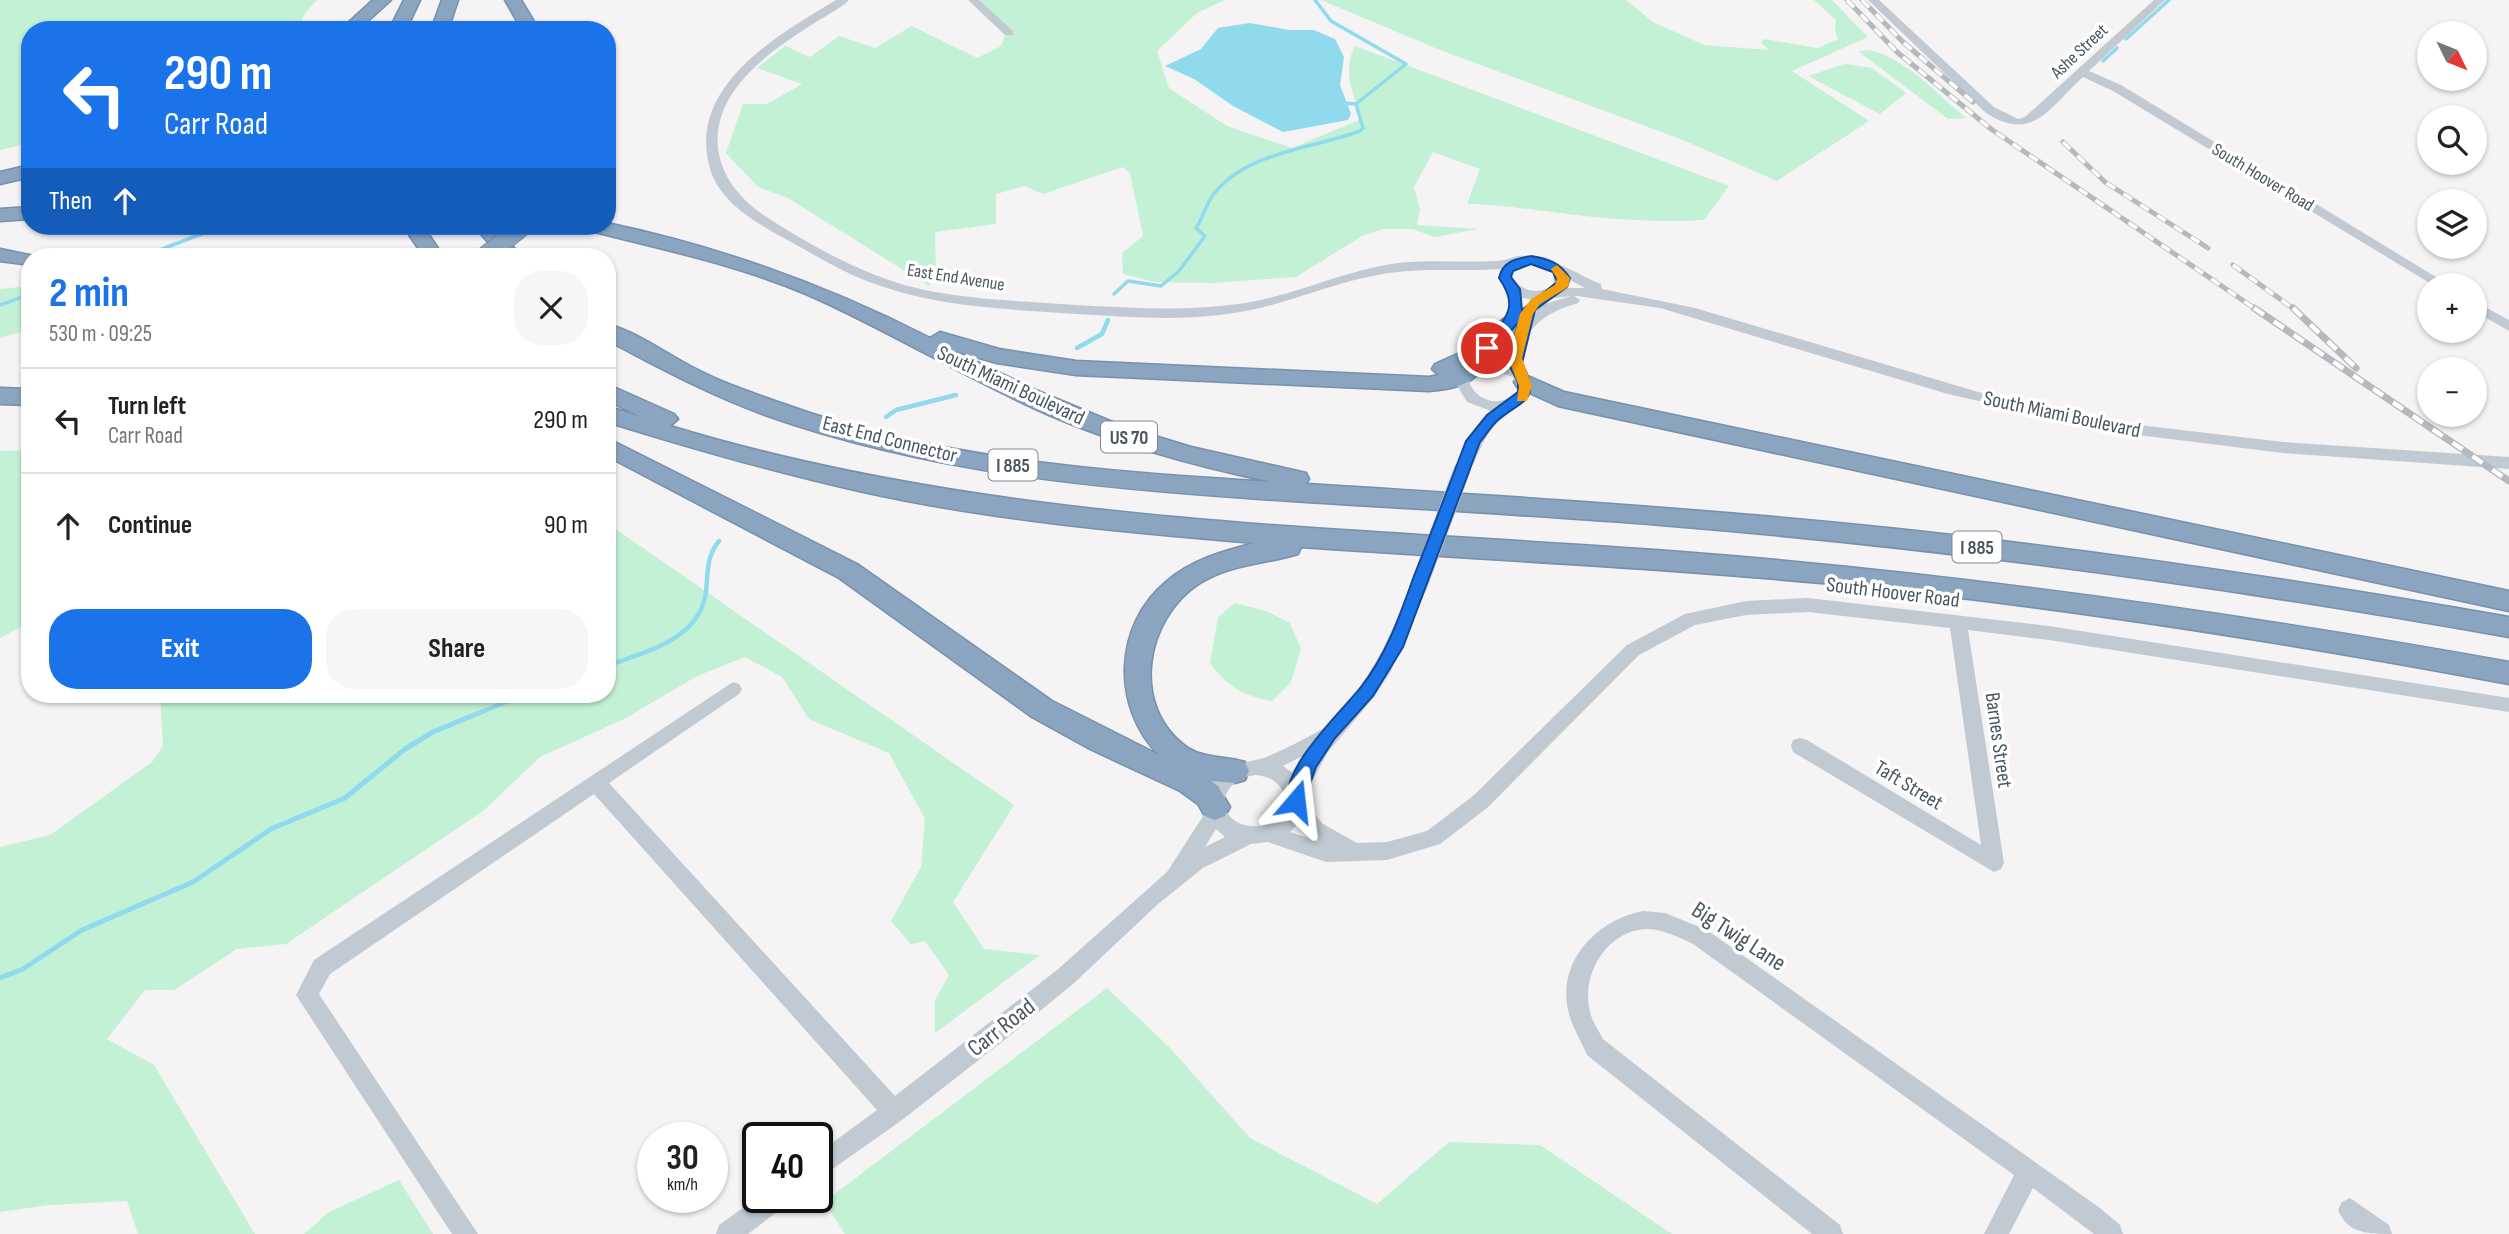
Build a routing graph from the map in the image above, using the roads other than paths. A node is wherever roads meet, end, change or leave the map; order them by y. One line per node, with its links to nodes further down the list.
1 (383, 0): 9 (highway)
2 (412, 0): 10 (highway)
3 (450, 0): 11 (highway)
4 (513, 0): 12 (highway)
5 (844, 0): 27 (street, East End Avenue)
6 (973, 0): 13 (street)
7 (1873, 0): 14 (street, Ashe Street)
8 (2160, 0): 14 (street, Ashe Street)
9 (358, 21)
10 (402, 21)
11 (442, 21)
12 (526, 21)
13 (1009, 33)
14 (2082, 72): 29 (street, South Hoover Road)
15 (21, 173): 16 (highway)
16 (0, 178)
17 (21, 214): 18 (highway)
18 (0, 215)
19 (616, 231): 33 (highway, South Miami Boulevard / US 70)
20 (492, 235): 23 (highway)
21 (512, 235): 22 (highway, bridge)
22 (495, 248)
23 (504, 248)
24 (0, 255): 25 (highway)
25 (21, 258)
26 (1515, 263): 27 (street, East End Avenue); 28 (street, East End Avenue); 28 (street); 30 (street)
27 (1456, 268): 30 (street, East End Avenue)
28 (1557, 269): 31 (street); 32 (street, South Miami Boulevard)
29 (2422, 273)
30 (1512, 288): 31 (street, East End Avenue); 35 (street)
31 (1547, 294): 32 (street, South Miami Boulevard); 35 (street)
32 (1627, 298): 35 (street); 49 (street, South Miami Boulevard)
33 (840, 302): 40 (highway); 51 (highway, South Miami Boulevard / US 70)
34 (2487, 313): 36 (street)
35 (1517, 326): 38 (street); 39 (street); 40 (highway)
36 (2509, 326)
37 (616, 336): 51 (highway, East End Connector / I 885)
38 (1474, 369): 39 (street); 40 (highway); 43 (street)
39 (1522, 379): 45 (street); 53 (highway)
40 (1387, 381)
41 (616, 395): 50 (highway, I 885)
42 (0, 396): 44 (highway)
43 (1468, 396): 45 (street); 47 (street)
44 (21, 397)
45 (1508, 405): 47 (street)
46 (616, 417): 50 (highway)
47 (1473, 441): 59 (street, bridge)
48 (616, 451): 65 (highway)
49 (2509, 463)
50 (797, 469): 52 (highway, I 885)
51 (1441, 501): 55 (highway, I 885)
52 (1366, 544): 56 (highway, I 885); 62 (highway)
53 (2509, 601)
54 (1958, 623): 58 (street, South Hoover Road); 68 (street, South Hoover Road); 69 (street, Barnes Street)
55 (2509, 627)
56 (2509, 673)
57 (733, 689): 63 (street)
58 (2509, 705)
59 (1329, 733): 61 (street); 64 (street)
60 (1800, 746): 69 (street, Taft Street)
61 (1262, 767): 62 (street); 64 (street)
62 (1236, 771): 65 (street)
63 (596, 782): 71 (street); 76 (street)
64 (1296, 801): 66 (street); 68 (street)
65 (1215, 810): 67 (street); 70 (street, Carr Road)
66 (1269, 834): 67 (street); 68 (street, South Hoover Road)
67 (1248, 836): 70 (street, Carr Road)
68 (1353, 851)
69 (1994, 863)
70 (1176, 874): 71 (street, Carr Road)
71 (894, 1112): 72 (street, Carr Road)
72 (833, 1156)
73 (2029, 1171): 78 (street, Big Twig Lane); 79 (street); 80 (street, Big Twig Lane)
74 (2350, 1210): 81 (street)
75 (756, 1213): 77 (street)
76 (466, 1234)
77 (728, 1234)
78 (1832, 1234)
79 (1996, 1234)
80 (2111, 1234)
81 (2380, 1234)

